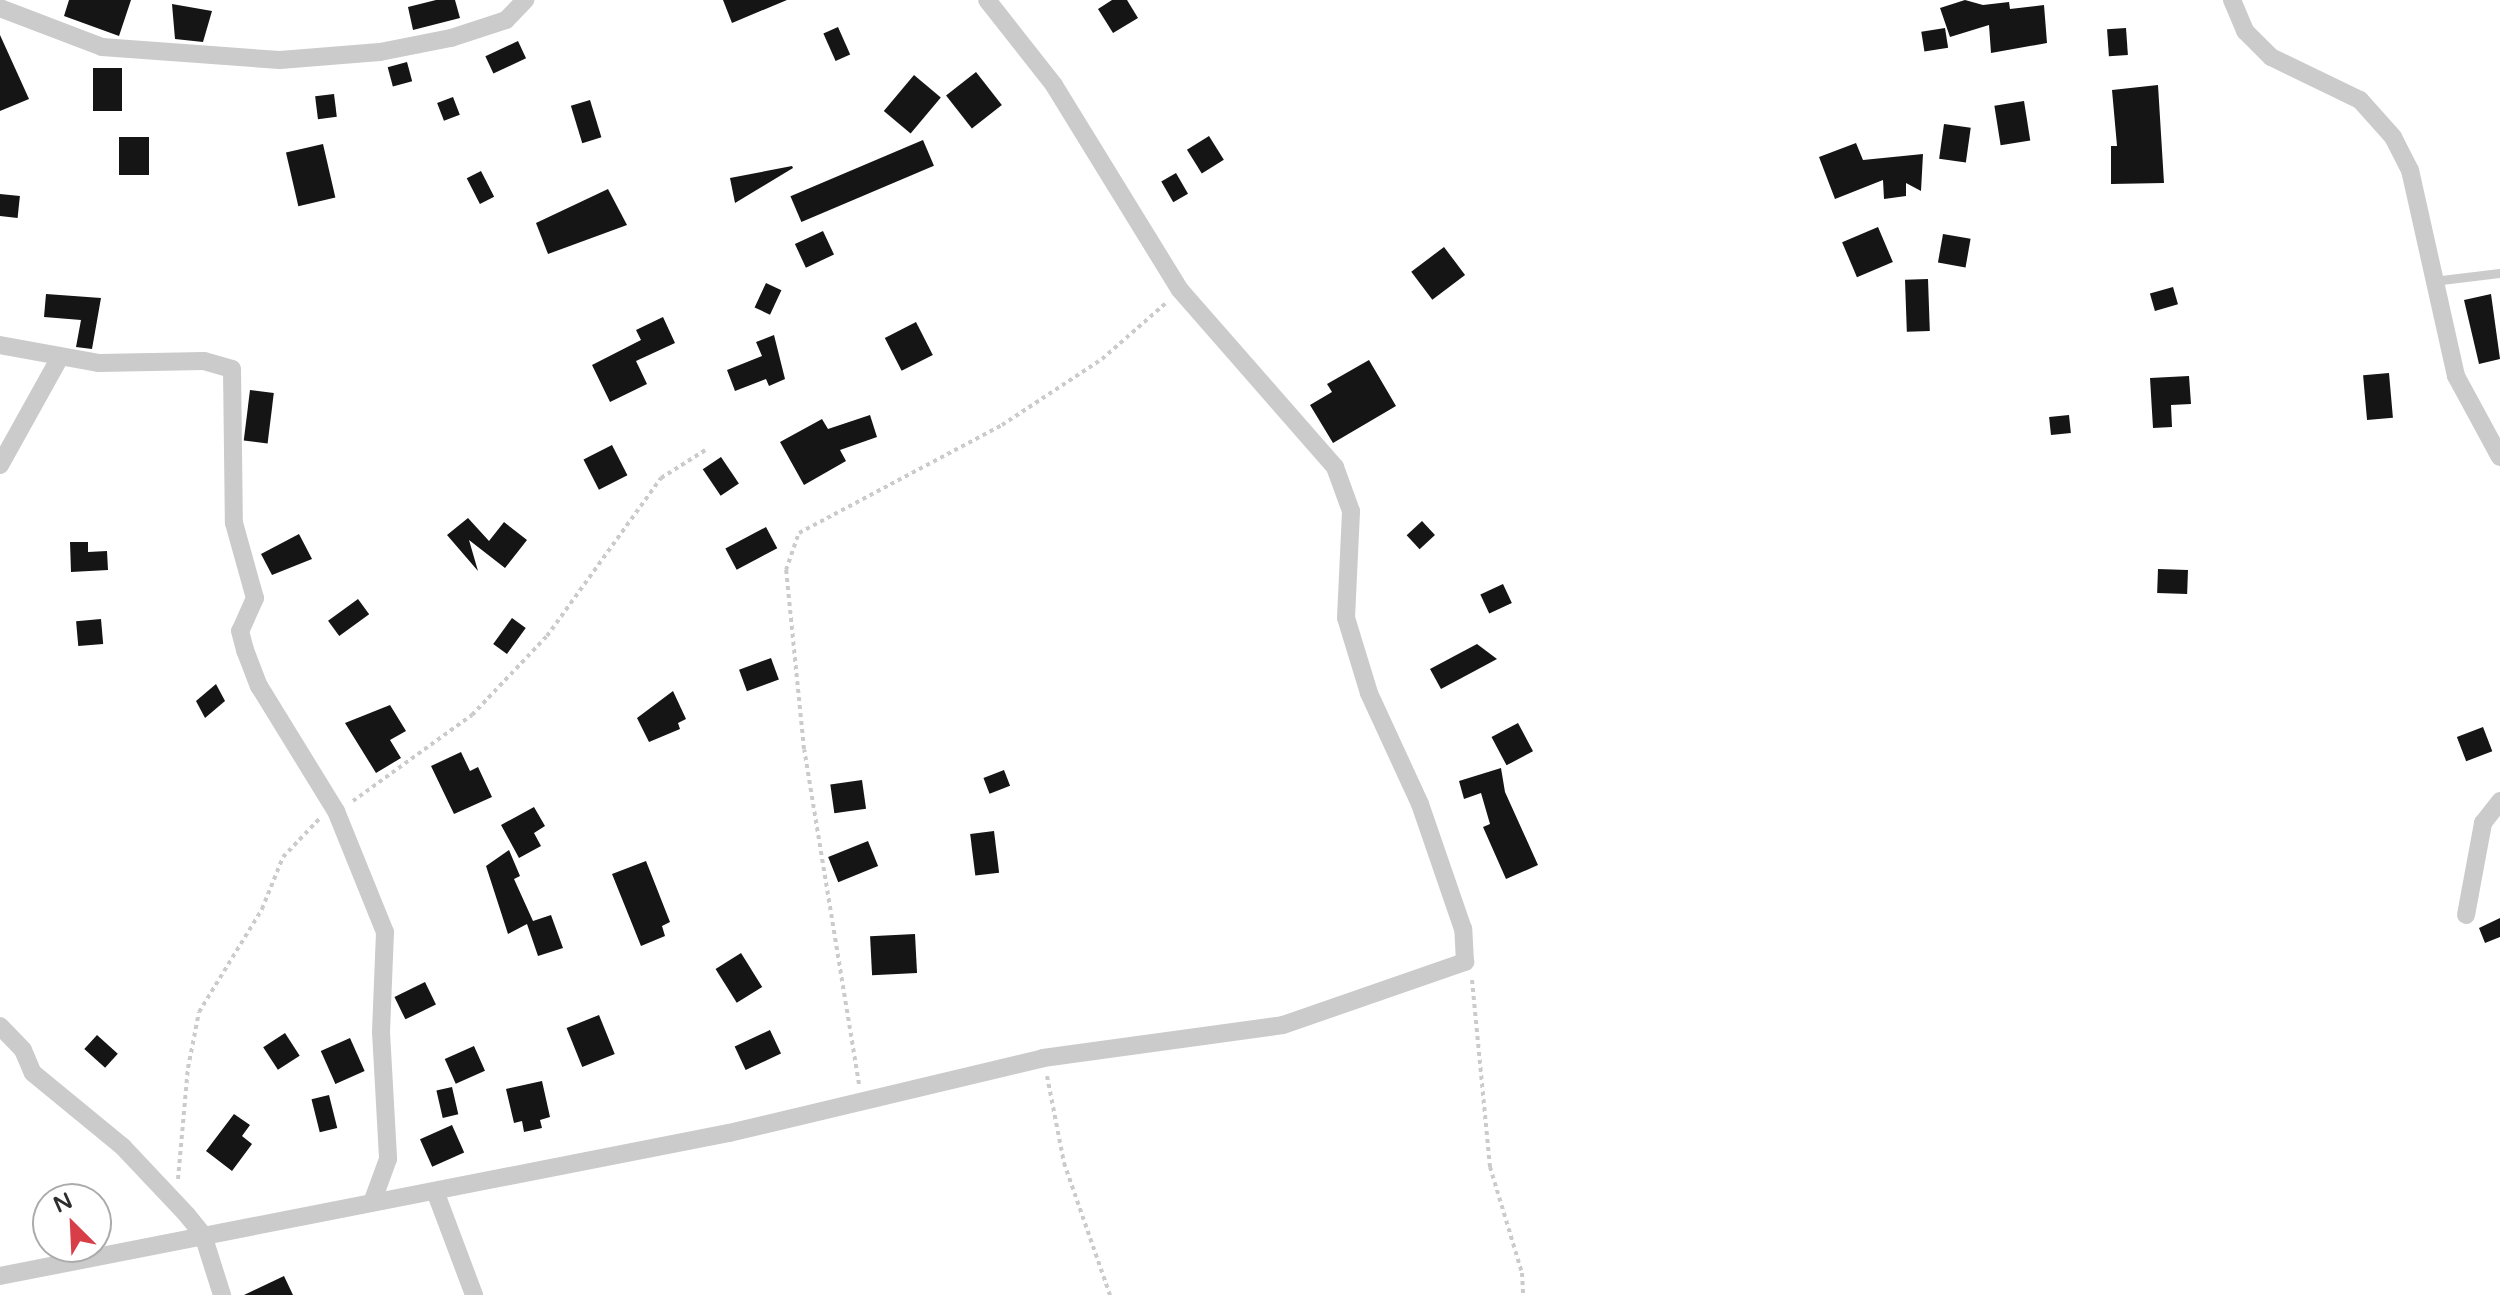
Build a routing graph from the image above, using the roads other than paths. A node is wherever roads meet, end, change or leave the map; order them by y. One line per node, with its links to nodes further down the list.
1 (525, 0): 4 (street)
2 (987, 0): 14 (street)
3 (2232, 0): 6 (street)
4 (0, 8)
5 (2500, 273): 6 (lane)
6 (2433, 281): 9 (street)
7 (0, 345): 8 (street)
8 (60, 357): 10 (street); 15 (street)
9 (2500, 457)
10 (0, 465)
11 (2500, 801): 12 (street)
12 (2466, 915)
13 (0, 1026): 16 (street)
14 (435, 1191): 15 (street); 19 (street)
15 (373, 1200): 16 (street)
16 (203, 1235): 17 (street); 18 (street)
17 (0, 1276)
18 (222, 1295)
19 (474, 1295)

